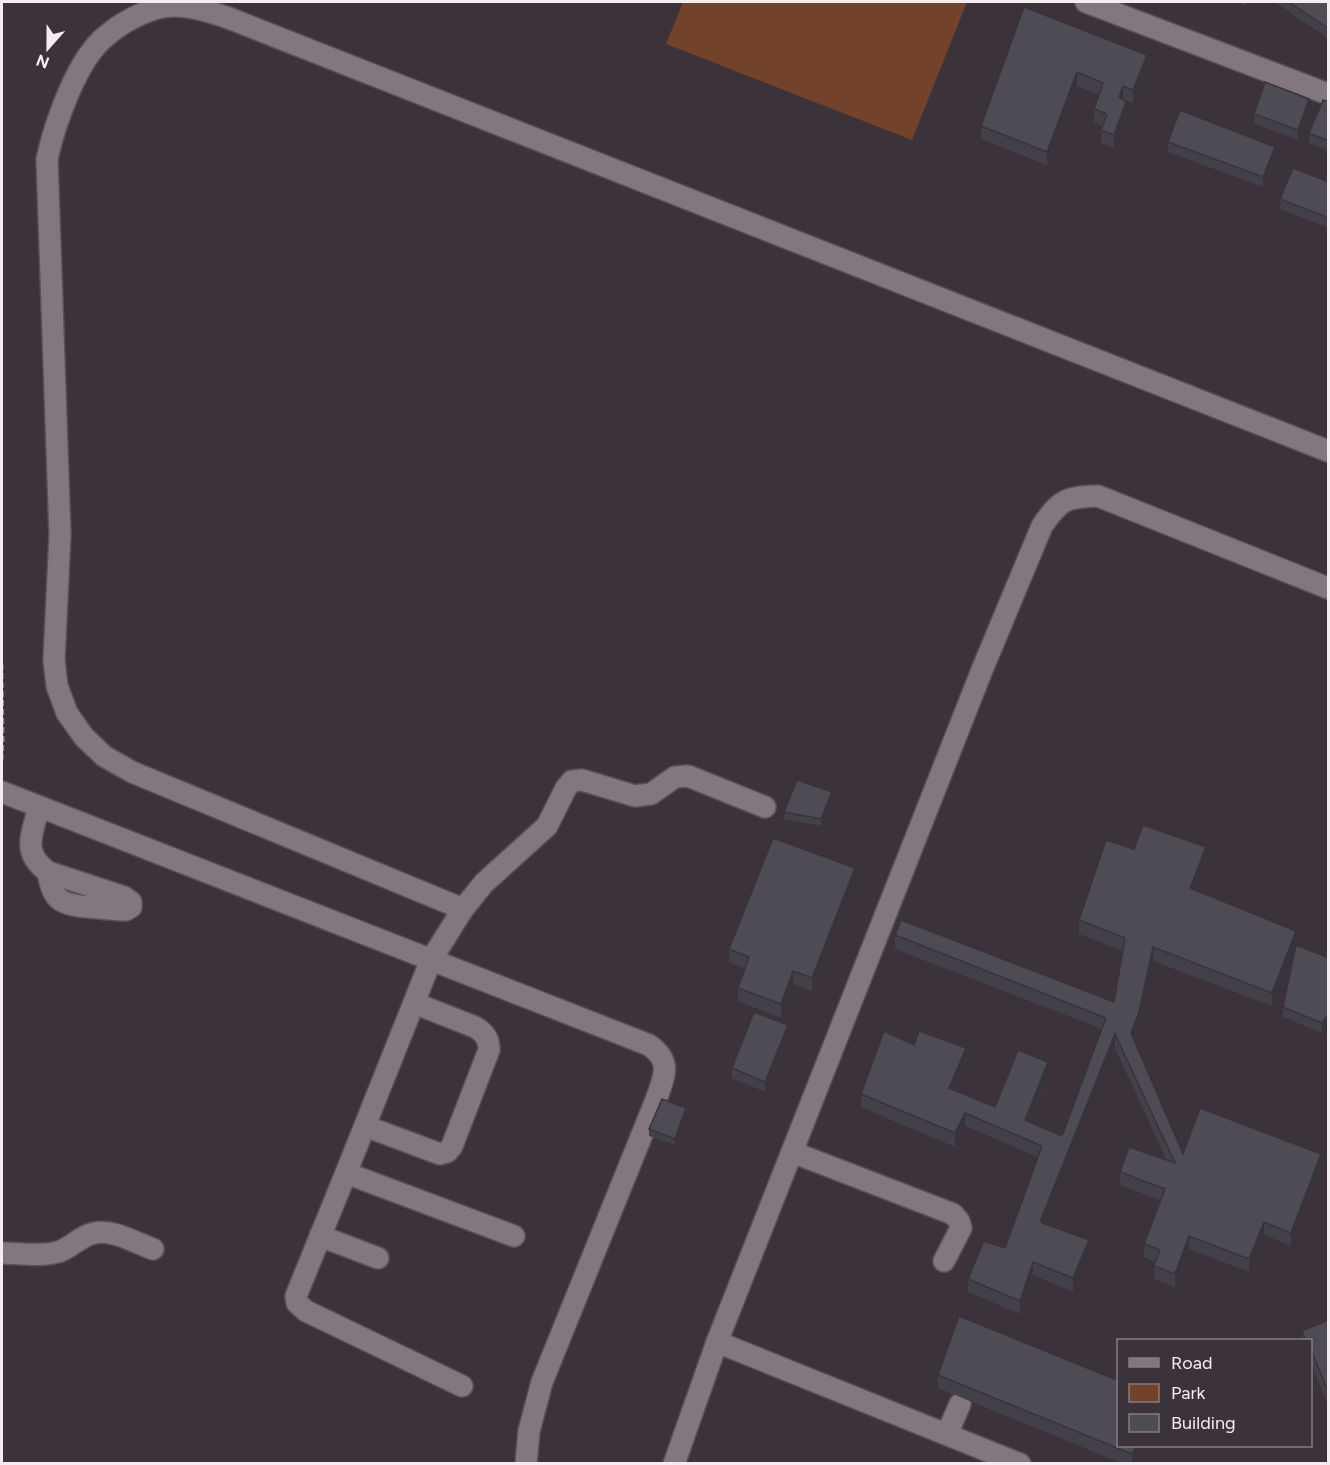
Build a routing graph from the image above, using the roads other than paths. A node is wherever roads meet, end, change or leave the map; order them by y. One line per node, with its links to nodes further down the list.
1 (1086, 2): 2 (street)
2 (1329, 94)
3 (1329, 451): 9 (street)
4 (1329, 588): 13 (street)
5 (2, 792): 6 (street)
6 (39, 807): 8 (street); 10 (street)
7 (765, 807): 9 (street)
8 (48, 872)
9 (463, 909): 10 (street)
10 (431, 960): 11 (street); 25 (street)
11 (414, 1003): 12 (street); 12 (street)
12 (364, 1126): 14 (street)
13 (792, 1152): 20 (street); 21 (street)
14 (346, 1173): 15 (street); 16 (street)
15 (320, 1236): 19 (street); 22 (street)
16 (514, 1236)
17 (153, 1249): 18 (street)
18 (2, 1253)
19 (378, 1258)
20 (944, 1261)
21 (717, 1342): 24 (street); 26 (street)
22 (462, 1386)
23 (960, 1404): 24 (street)
24 (947, 1434): 27 (street)
25 (526, 1464)
26 (674, 1464)
27 (1020, 1464)

